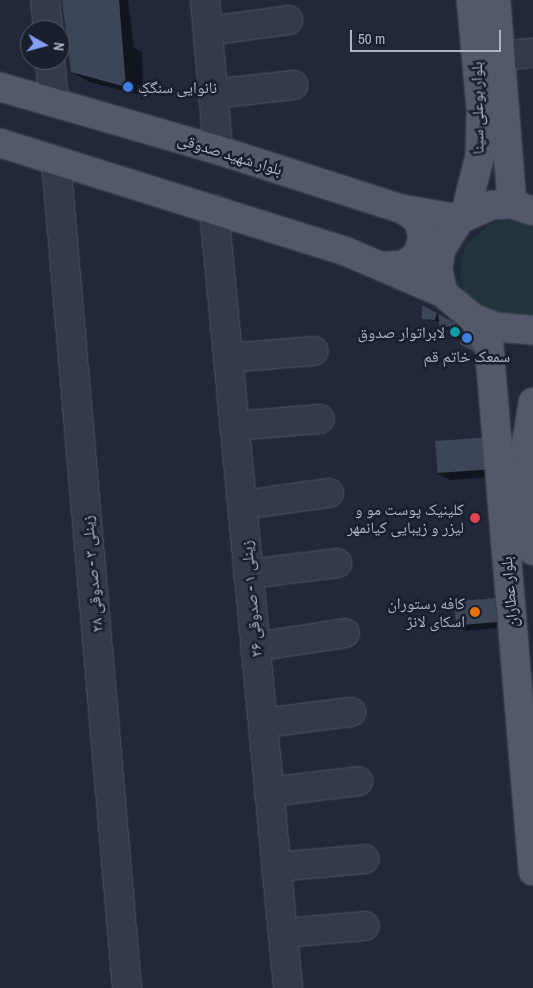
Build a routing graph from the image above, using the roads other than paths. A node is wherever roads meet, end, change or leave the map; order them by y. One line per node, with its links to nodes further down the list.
1 (45, 0): 5 (street)
2 (205, 0): 7 (street)
3 (471, 0): 21 (main road, بلوار بوعلی سینا)
4 (496, 0): 9 (main road, بلوار بوعلی سینا)
5 (47, 20)
6 (288, 20): 7 (street)
7 (208, 31): 13 (street)
8 (533, 53): 9 (street)
9 (502, 56): 18 (main road, بلوار بوعلی سینا)
10 (51, 70): 14 (street)
11 (293, 85): 13 (street)
12 (0, 87): 14 (main road, بلوار شهید صدوقی)
13 (213, 94): 16 (street)
14 (54, 103): 16 (main road, بلوار شهید صدوقی)
15 (0, 143): 17 (main road)
16 (218, 150): 20 (main road, بلوار شهید صدوقی)
17 (56, 160): 19 (main road); 47 (street, زینلی ۳ - صدوقی ۲۸)
18 (522, 208): 21 (main road)
19 (214, 209): 22 (main road); 27 (street, زینلی ۱ - صدوقی ۲۶)
20 (402, 209): 21 (main road, بلوار شهید صدوقی); 22 (main road)
21 (462, 217): 23 (main road, بلوار بوعلی سینا)
22 (386, 266): 23 (main road)
23 (443, 293): 24 (main road)
24 (473, 318): 25 (main road); 44 (main road, بلوار عطاران)
25 (533, 330)
26 (314, 351): 27 (street)
27 (228, 358): 30 (street, زینلی ۱ - صدوقی ۲۶)
28 (533, 402): 33 (main road, بلوار عطاران)
29 (320, 418): 30 (street)
30 (234, 426): 32 (street, زینلی ۱ - صدوقی ۲۶)
31 (329, 493): 32 (street)
32 (242, 505): 35 (street, زینلی ۱ - صدوقی ۲۶)
33 (533, 551)
34 (337, 563): 35 (street)
35 (248, 574): 37 (street, زینلی ۱ - صدوقی ۲۶)
36 (344, 633): 37 (street)
37 (255, 647): 39 (street, زینلی ۱ - صدوقی ۲۶)
38 (351, 712): 39 (street)
39 (263, 723): 41 (street, زینلی ۱ - صدوقی ۲۶)
40 (358, 781): 41 (street)
41 (269, 792): 43 (street, زینلی ۱ - صدوقی ۲۶)
42 (365, 859): 43 (street)
43 (276, 867): 46 (street, زینلی ۱ - صدوقی ۲۶)
44 (533, 871)
45 (365, 926): 46 (street)
46 (283, 933): 48 (street, زینلی ۱ - صدوقی ۲۶)
47 (128, 988)
48 (288, 988)

